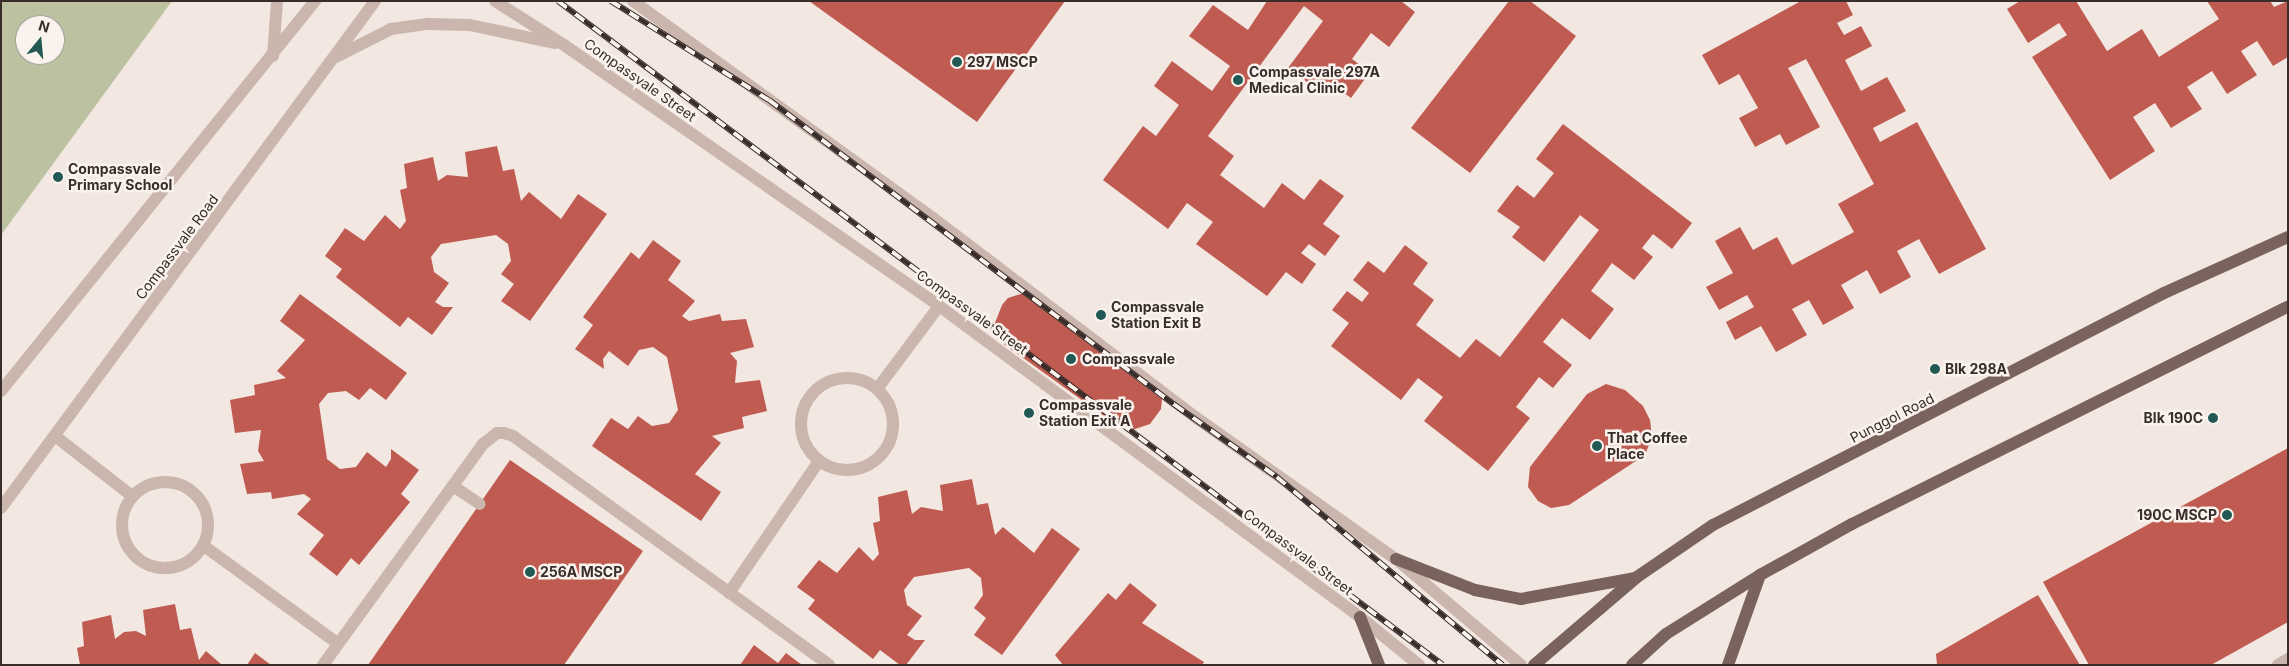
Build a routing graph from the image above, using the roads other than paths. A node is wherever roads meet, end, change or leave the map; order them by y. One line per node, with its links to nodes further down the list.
1 (277, 1): 7 (street)
2 (315, 1): 7 (street)
3 (375, 1): 8 (street, Compassvale Road)
4 (494, 1): 6 (street, Compassvale Street)
5 (633, 1): 21 (street)
6 (564, 46): 8 (street); 10 (street, Compassvale Street)
7 (273, 56): 13 (street)
8 (334, 58): 14 (street, Compassvale Road)
9 (2288, 236): 23 (main road, Punggol Road)
10 (938, 306): 12 (street); 25 (street, Compassvale Street)
11 (2288, 307): 22 (main road)
12 (877, 389): 15 (street); 15 (street)
13 (1, 391)
14 (55, 436): 17 (street); 19 (street, Compassvale Road)
15 (819, 461): 24 (street)
16 (453, 486): 18 (street); 24 (street); 26 (street)
17 (132, 496): 20 (street); 20 (street)
18 (480, 504)
19 (1, 508)
20 (204, 546): 26 (street)
21 (1396, 559): 23 (main road); 32 (street)
22 (1760, 575): 34 (main road); 35 (main road)
23 (1637, 577): 33 (main road, Punggol Road)
24 (729, 593): 29 (street)
25 (1360, 617): 30 (main road); 31 (street, Compassvale Street)
26 (338, 643): 28 (street)
27 (2288, 659): 36 (street)
28 (323, 665)
29 (829, 665)
30 (1380, 665)
31 (1418, 665)
32 (1521, 665)
33 (1534, 665)
34 (1632, 665)
35 (1728, 665)
36 (2278, 665)

